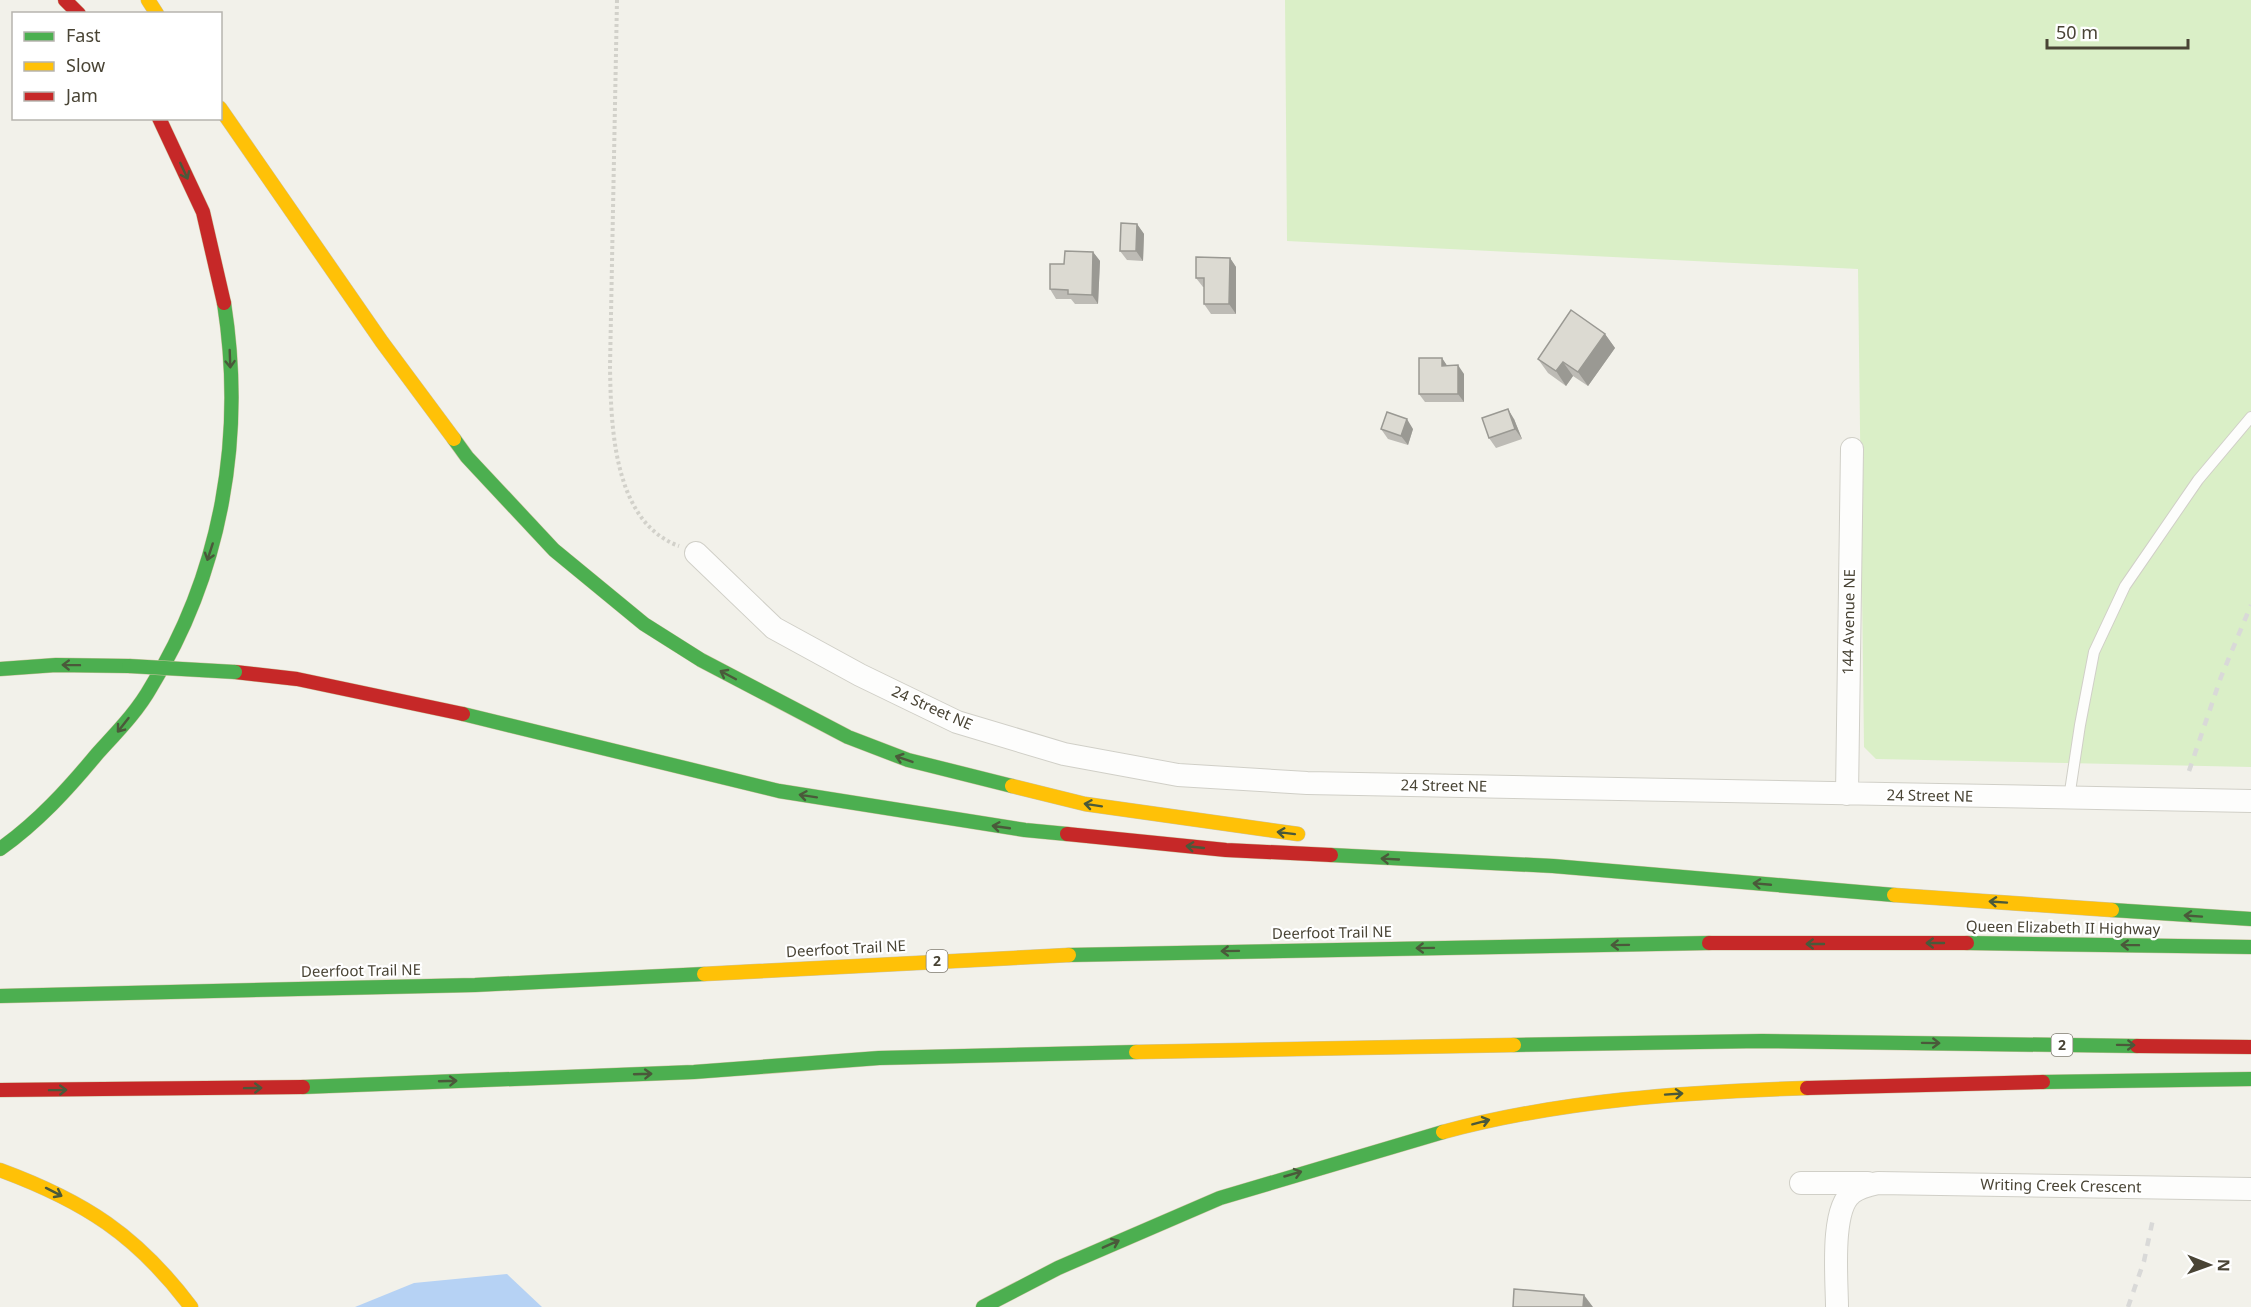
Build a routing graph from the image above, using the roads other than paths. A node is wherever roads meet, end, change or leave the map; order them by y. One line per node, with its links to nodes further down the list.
1 (65, 0): 2 (highway)
2 (77, 12)
3 (222, 111): 12 (highway, one-way to 3)
4 (160, 120): 14 (highway, one-way to 14)
5 (2251, 417): 10 (lane)
6 (1852, 449): 9 (street, 144 Avenue NE)
7 (696, 553): 9 (street, 24 Street NE)
8 (0, 669): 15 (highway, one-way to 8, bridge)
9 (1846, 794): 10 (street, 24 Street NE)
10 (2069, 798): 11 (street, 24 Street NE)
11 (2251, 801)
12 (1311, 836)
13 (1357, 842): 15 (highway)
14 (0, 849)
15 (1553, 866): 16 (highway, one-way to 15)
16 (2251, 920)
17 (1874, 944): 18 (highway, Queen Elizabeth II Highway / 2, one-way to 17); 19 (highway, Deerfoot Trail NE / 2, one-way to 19)
18 (2251, 947)
19 (0, 996)
20 (2251, 1047): 22 (highway, 2, one-way to 20)
21 (2251, 1079): 27 (highway, one-way to 21)
22 (0, 1090)
23 (0, 1170): 28 (highway, one-way to 28)
24 (1801, 1183): 25 (street, Writing Creek Crescent)
25 (1874, 1184): 26 (street, Writing Creek Crescent); 31 (street)
26 (2251, 1189)
27 (1058, 1268): 29 (highway); 30 (highway)
28 (191, 1307)
29 (983, 1307)
30 (1003, 1307)
31 (1837, 1307)

